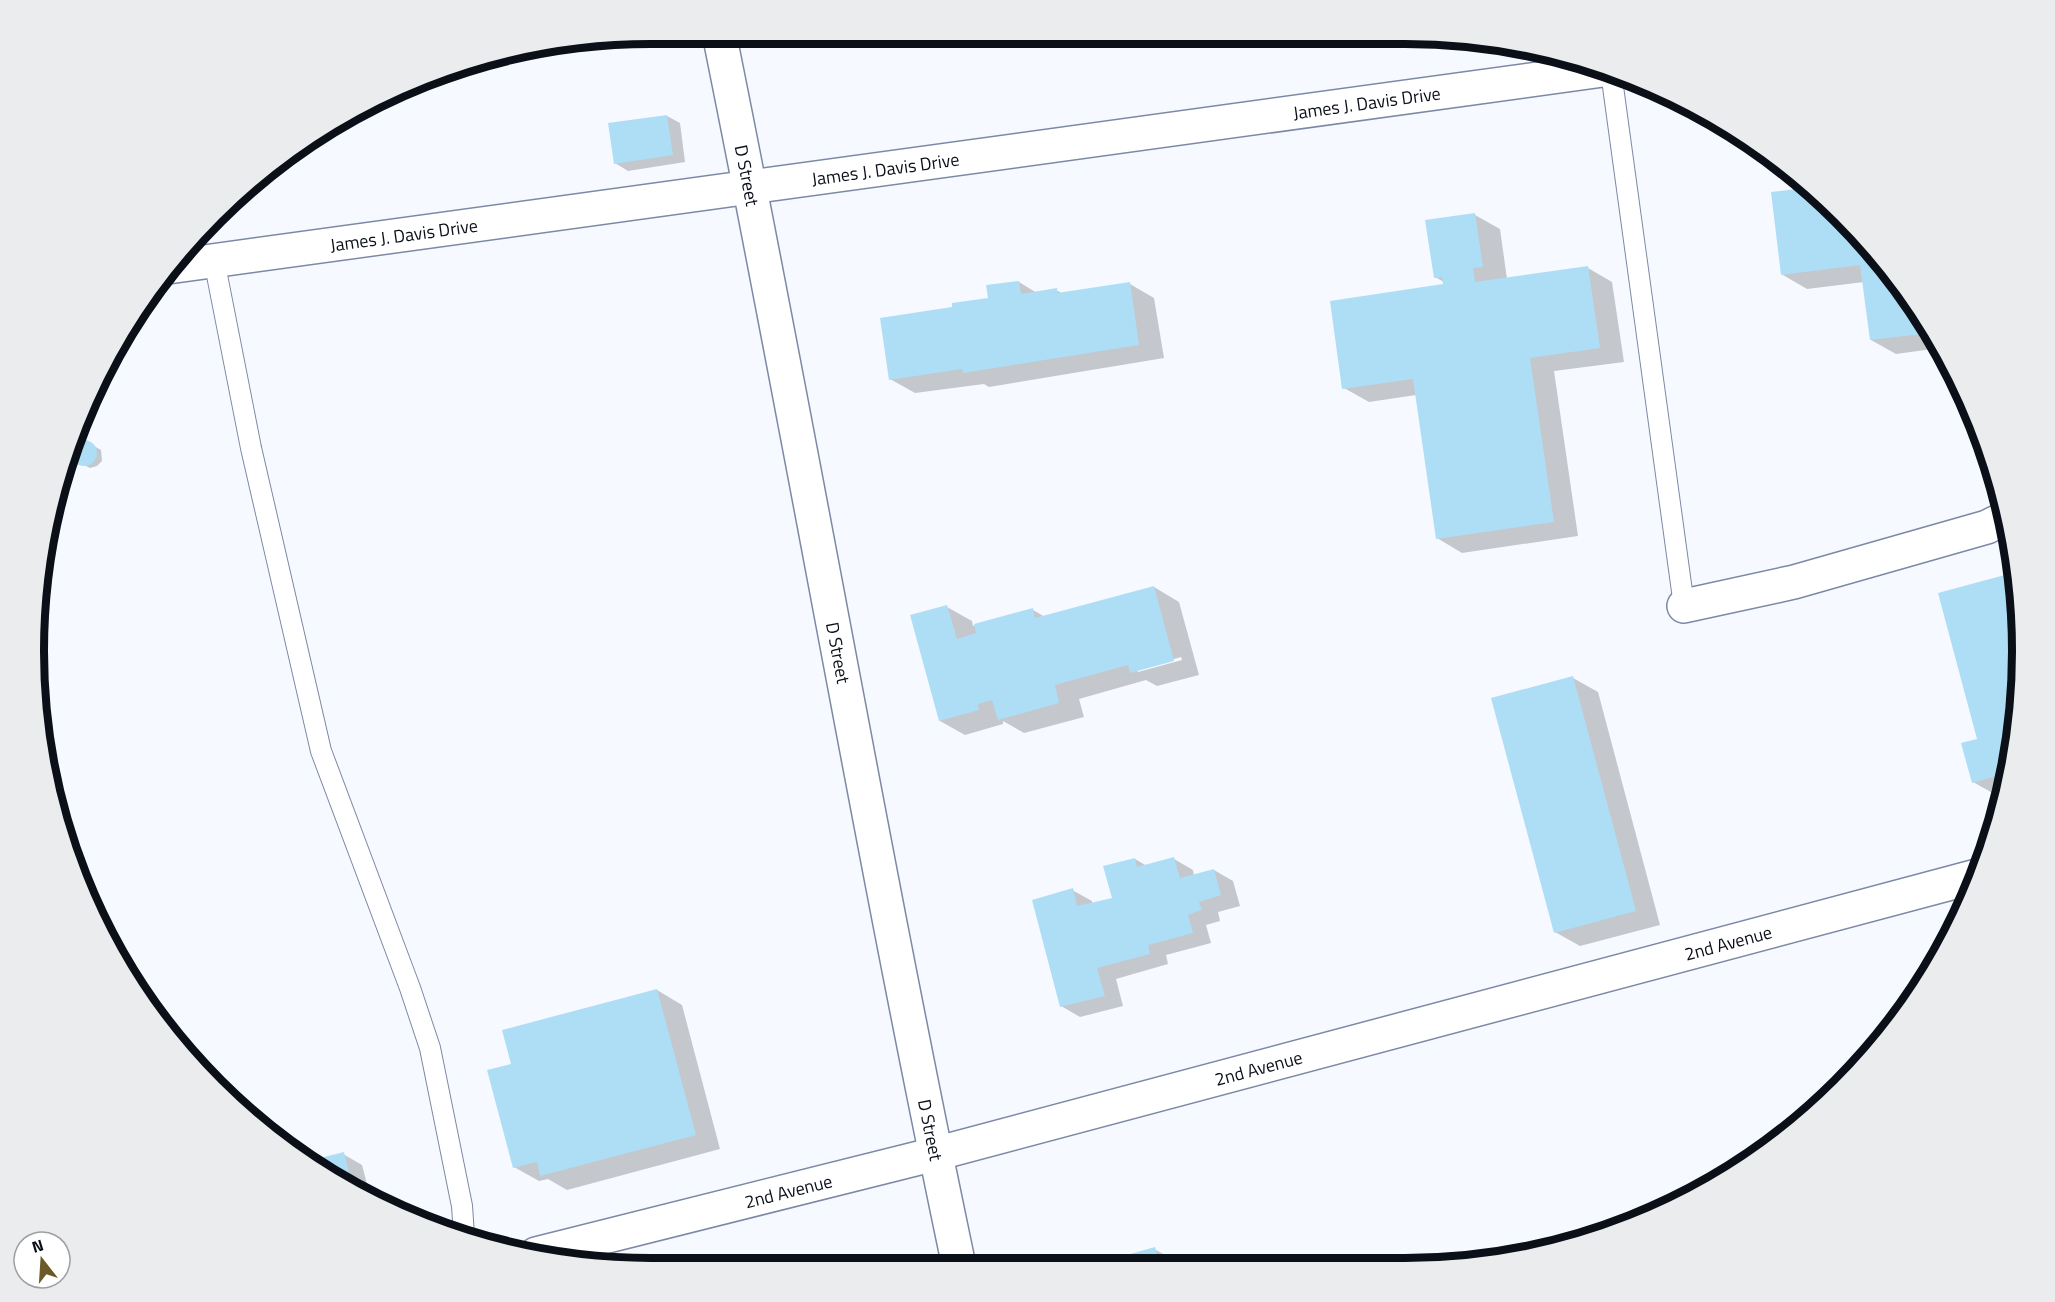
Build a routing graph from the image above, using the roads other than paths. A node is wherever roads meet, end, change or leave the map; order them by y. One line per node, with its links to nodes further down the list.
1 (721, 44): 4 (street, D Street)
2 (1587, 72): 4 (street, James J. Davis Drive)
3 (1612, 81): 8 (lane)
4 (750, 187): 5 (street, James J. Davis Drive); 10 (street, D Street)
5 (214, 260): 6 (street, James J. Davis Drive); 11 (lane)
6 (182, 265)
7 (1998, 522): 8 (street)
8 (1684, 606)
9 (1967, 879): 10 (street, 2nd Avenue)
10 (936, 1154): 12 (street, 2nd Avenue); 13 (street, D Street)
11 (464, 1228)
12 (552, 1250)
13 (957, 1258)

